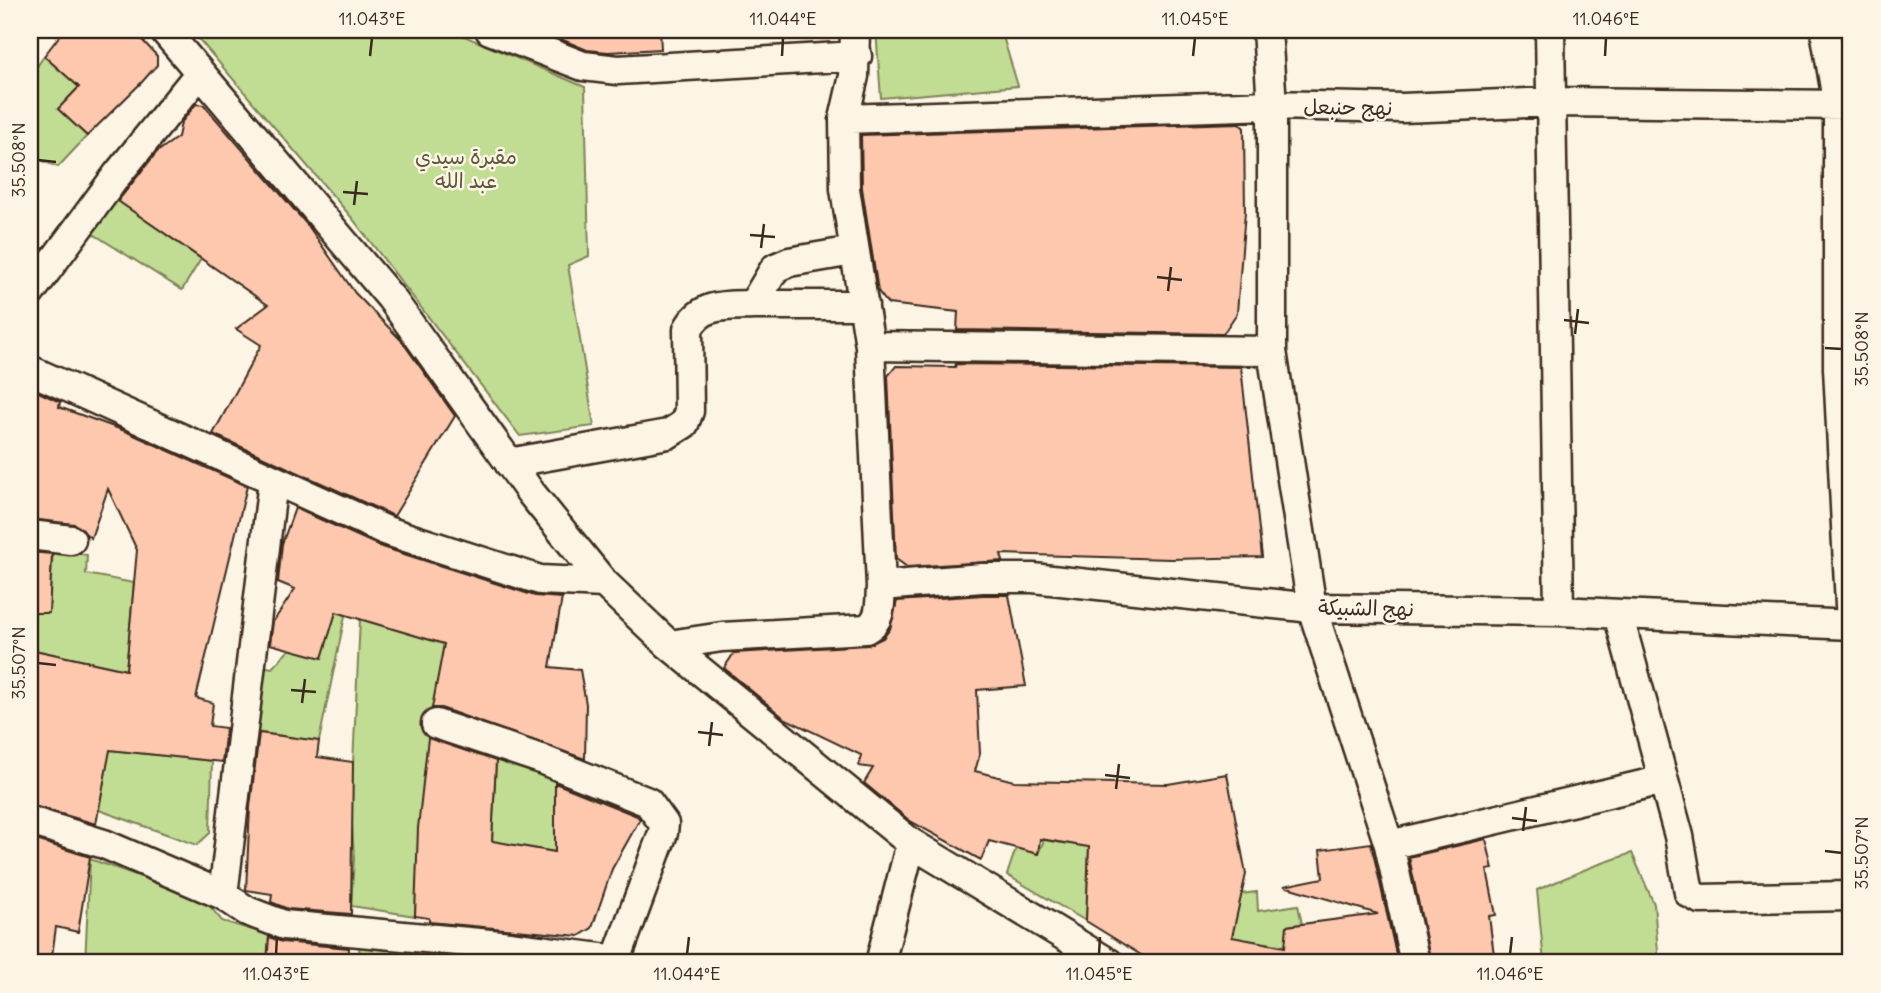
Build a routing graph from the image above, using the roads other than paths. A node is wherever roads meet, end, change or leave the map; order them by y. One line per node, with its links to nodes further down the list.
1 (164, 30): 7 (street)
2 (490, 30): 6 (street)
3 (1267, 30): 9 (street)
4 (1550, 30): 8 (street)
5 (1825, 30): 10 (street)
6 (856, 43): 11 (street)
7 (200, 74): 13 (street); 19 (street)
8 (1553, 102): 9 (street, نهج حنبعل); 10 (street, نهج حنبعل); 26 (street)
9 (1272, 105): 11 (street, نهج حنبعل); 17 (street)
10 (1844, 106): 28 (street)
11 (844, 119): 12 (street)
12 (853, 251): 14 (street); 15 (street)
13 (30, 293)
14 (753, 305): 15 (street); 19 (street)
15 (864, 305): 16 (street)
16 (870, 346): 17 (street); 24 (street)
17 (1272, 351): 25 (street)
18 (30, 370): 20 (street)
19 (509, 463): 23 (street)
20 (273, 481): 23 (street); 35 (street)
21 (30, 535): 22 (street)
22 (71, 540)
23 (604, 583): 29 (street)
24 (881, 586): 25 (street, نهج الشبيكة); 29 (street)
25 (1312, 608): 26 (street, نهج الشبيكة); 34 (street)
26 (1559, 611): 27 (street, نهج الشبيكة)
27 (1618, 614): 28 (street, نهج الشبيكة); 31 (street)
28 (1851, 625)
29 (670, 645): 33 (street)
30 (436, 724): 38 (street)
31 (1663, 780): 34 (street); 36 (street)
32 (30, 821): 35 (street)
33 (911, 843): 39 (street); 40 (street)
34 (1389, 845): 41 (street)
35 (223, 895): 37 (street)
36 (1851, 896)
37 (500, 954): 38 (street)
38 (622, 962)
39 (880, 963)
40 (1109, 963)
41 (1415, 963)

